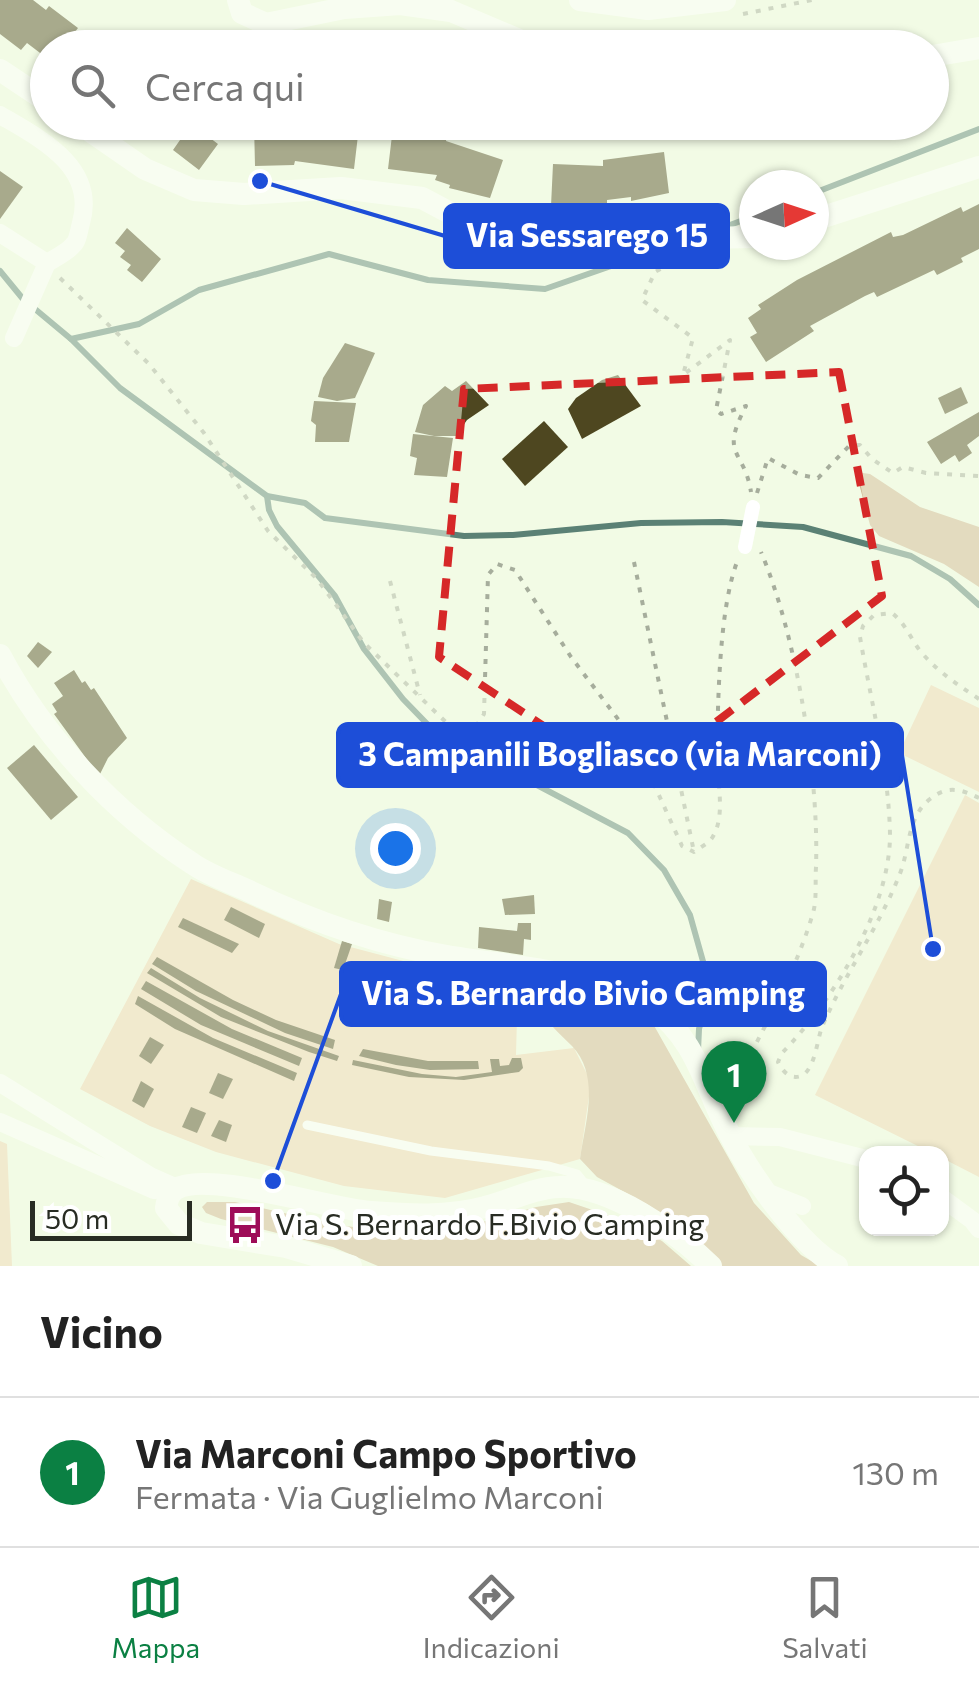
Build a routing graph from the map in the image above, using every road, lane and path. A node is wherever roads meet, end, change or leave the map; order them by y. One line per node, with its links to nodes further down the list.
1 (238, 0): 4 (street)
2 (580, 0): 3 (street)
3 (724, 0)
4 (496, 30)
5 (979, 48): 6 (street)
6 (949, 53)
7 (0, 70): 8 (street)
8 (30, 90)
9 (0, 115): 10 (street)
10 (30, 132)
11 (40, 140): 18 (street)
12 (104, 140): 17 (street)
13 (979, 168): 14 (street)
14 (829, 215)
15 (0, 233): 18 (street)
16 (739, 237): 17 (street)
17 (701, 238): 21 (path)
18 (47, 263): 19 (street); 26 (path)
19 (14, 338)
20 (979, 476): 21 (path)
21 (753, 507): 22 (street)
22 (745, 547): 29 (path); 31 (path)
23 (634, 562): 29 (path)
24 (390, 581): 26 (path)
25 (0, 655): 31 (street)
26 (420, 696): 29 (path)
27 (979, 700): 28 (path)
28 (979, 798)
29 (694, 852)
30 (0, 1083): 37 (street)
31 (715, 1104): 34 (street)
32 (0, 1122): 37 (street)
33 (307, 1125): 36 (lane)
34 (730, 1136): 35 (street); 38 (street)
35 (859, 1157)
36 (590, 1190): 37 (street); 43 (street)
37 (172, 1192): 42 (street)
38 (769, 1193): 40 (street); 44 (street)
39 (949, 1203): 41 (street)
40 (802, 1206)
41 (979, 1230)
42 (350, 1266)
43 (712, 1266)
44 (838, 1266)

